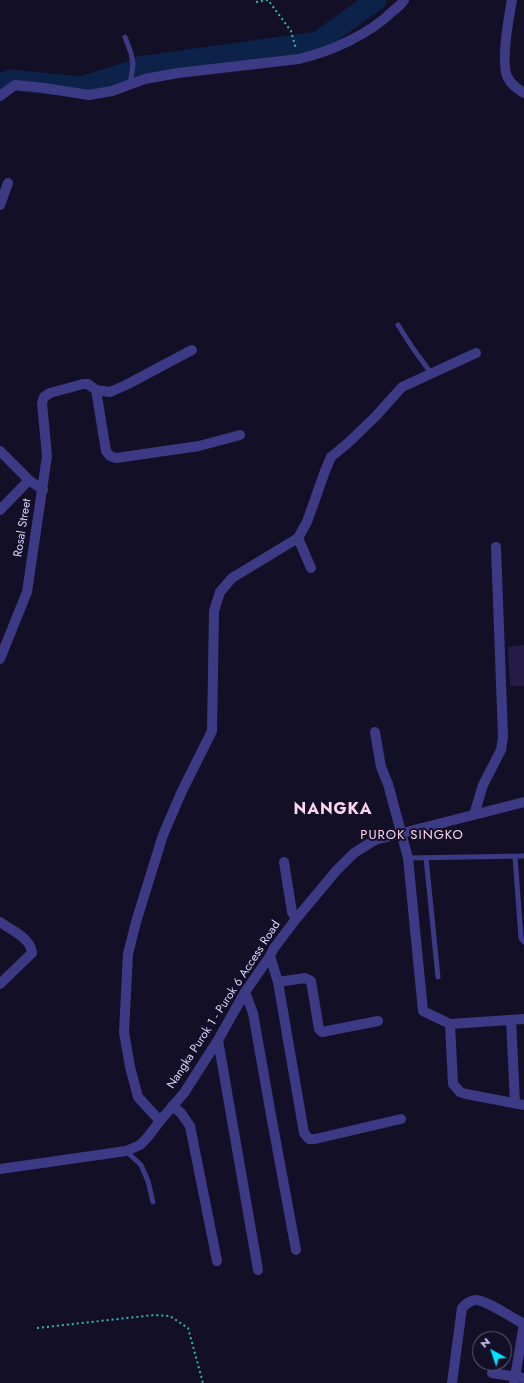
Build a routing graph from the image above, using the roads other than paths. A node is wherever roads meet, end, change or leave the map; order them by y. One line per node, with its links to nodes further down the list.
1 (404, 0): 4 (street)
2 (512, 0): 5 (street)
3 (124, 38): 4 (lane)
4 (130, 82): 6 (street)
5 (524, 93)
6 (0, 96)
7 (8, 183): 8 (street)
8 (0, 205)
9 (398, 324): 12 (lane)
10 (192, 350): 13 (street)
11 (476, 353): 12 (street)
12 (431, 373): 19 (street)
13 (96, 390): 14 (street); 17 (street, Rosal Street)
14 (240, 435)
15 (0, 451): 16 (street)
16 (29, 480): 17 (street); 18 (street)
17 (43, 490): 22 (street, Rosal Street)
18 (0, 510)
19 (298, 538): 21 (street); 48 (street)
20 (496, 547): 25 (street)
21 (311, 568)
22 (0, 659)
23 (375, 732): 26 (street)
24 (524, 802): 25 (street, Nangka Purok 1 - Purok 6 Access Road)
25 (474, 815): 26 (street, Nangka Purok 1 - Purok 6 Access Road)
26 (401, 833): 29 (street); 32 (street, Nangka Purok 1 - Purok 6 Access Road)
27 (524, 856): 28 (lane)
28 (515, 857): 30 (lane); 34 (lane)
29 (408, 858): 30 (lane); 43 (street)
30 (426, 858): 36 (lane)
31 (284, 862): 32 (street)
32 (296, 919): 35 (street, Nangka Purok 1 - Purok 6 Access Road)
33 (0, 922): 38 (street)
34 (524, 942)
35 (270, 956): 37 (street); 39 (street, Nangka Purok 1 - Purok 6 Access Road)
36 (438, 977)
37 (278, 982): 42 (street); 47 (street)
38 (0, 984)
39 (245, 992): 44 (street, Nangka Purok 1 - Purok 6 Access Road); 52 (street)
40 (524, 1019): 41 (street)
41 (510, 1020): 43 (street); 45 (street)
42 (378, 1021)
43 (450, 1024): 45 (street)
44 (218, 1040): 46 (street, Nangka Purok 1 - Purok 6 Access Road); 54 (street)
45 (519, 1104)
46 (172, 1106): 48 (street, Nangka Purok 1 - Purok 6 Access Road); 53 (street)
47 (401, 1119)
48 (160, 1120): 49 (street, Nangka Purok 1 - Purok 6 Access Road)
49 (126, 1152): 50 (street, Nangka Purok 1 - Purok 6 Access Road); 51 (lane)
50 (0, 1170)
51 (154, 1202)
52 (296, 1250)
53 (217, 1261)
54 (258, 1270)
55 (524, 1324): 57 (street); 58 (street)
56 (492, 1374): 57 (street)
57 (518, 1379)
58 (452, 1383)

